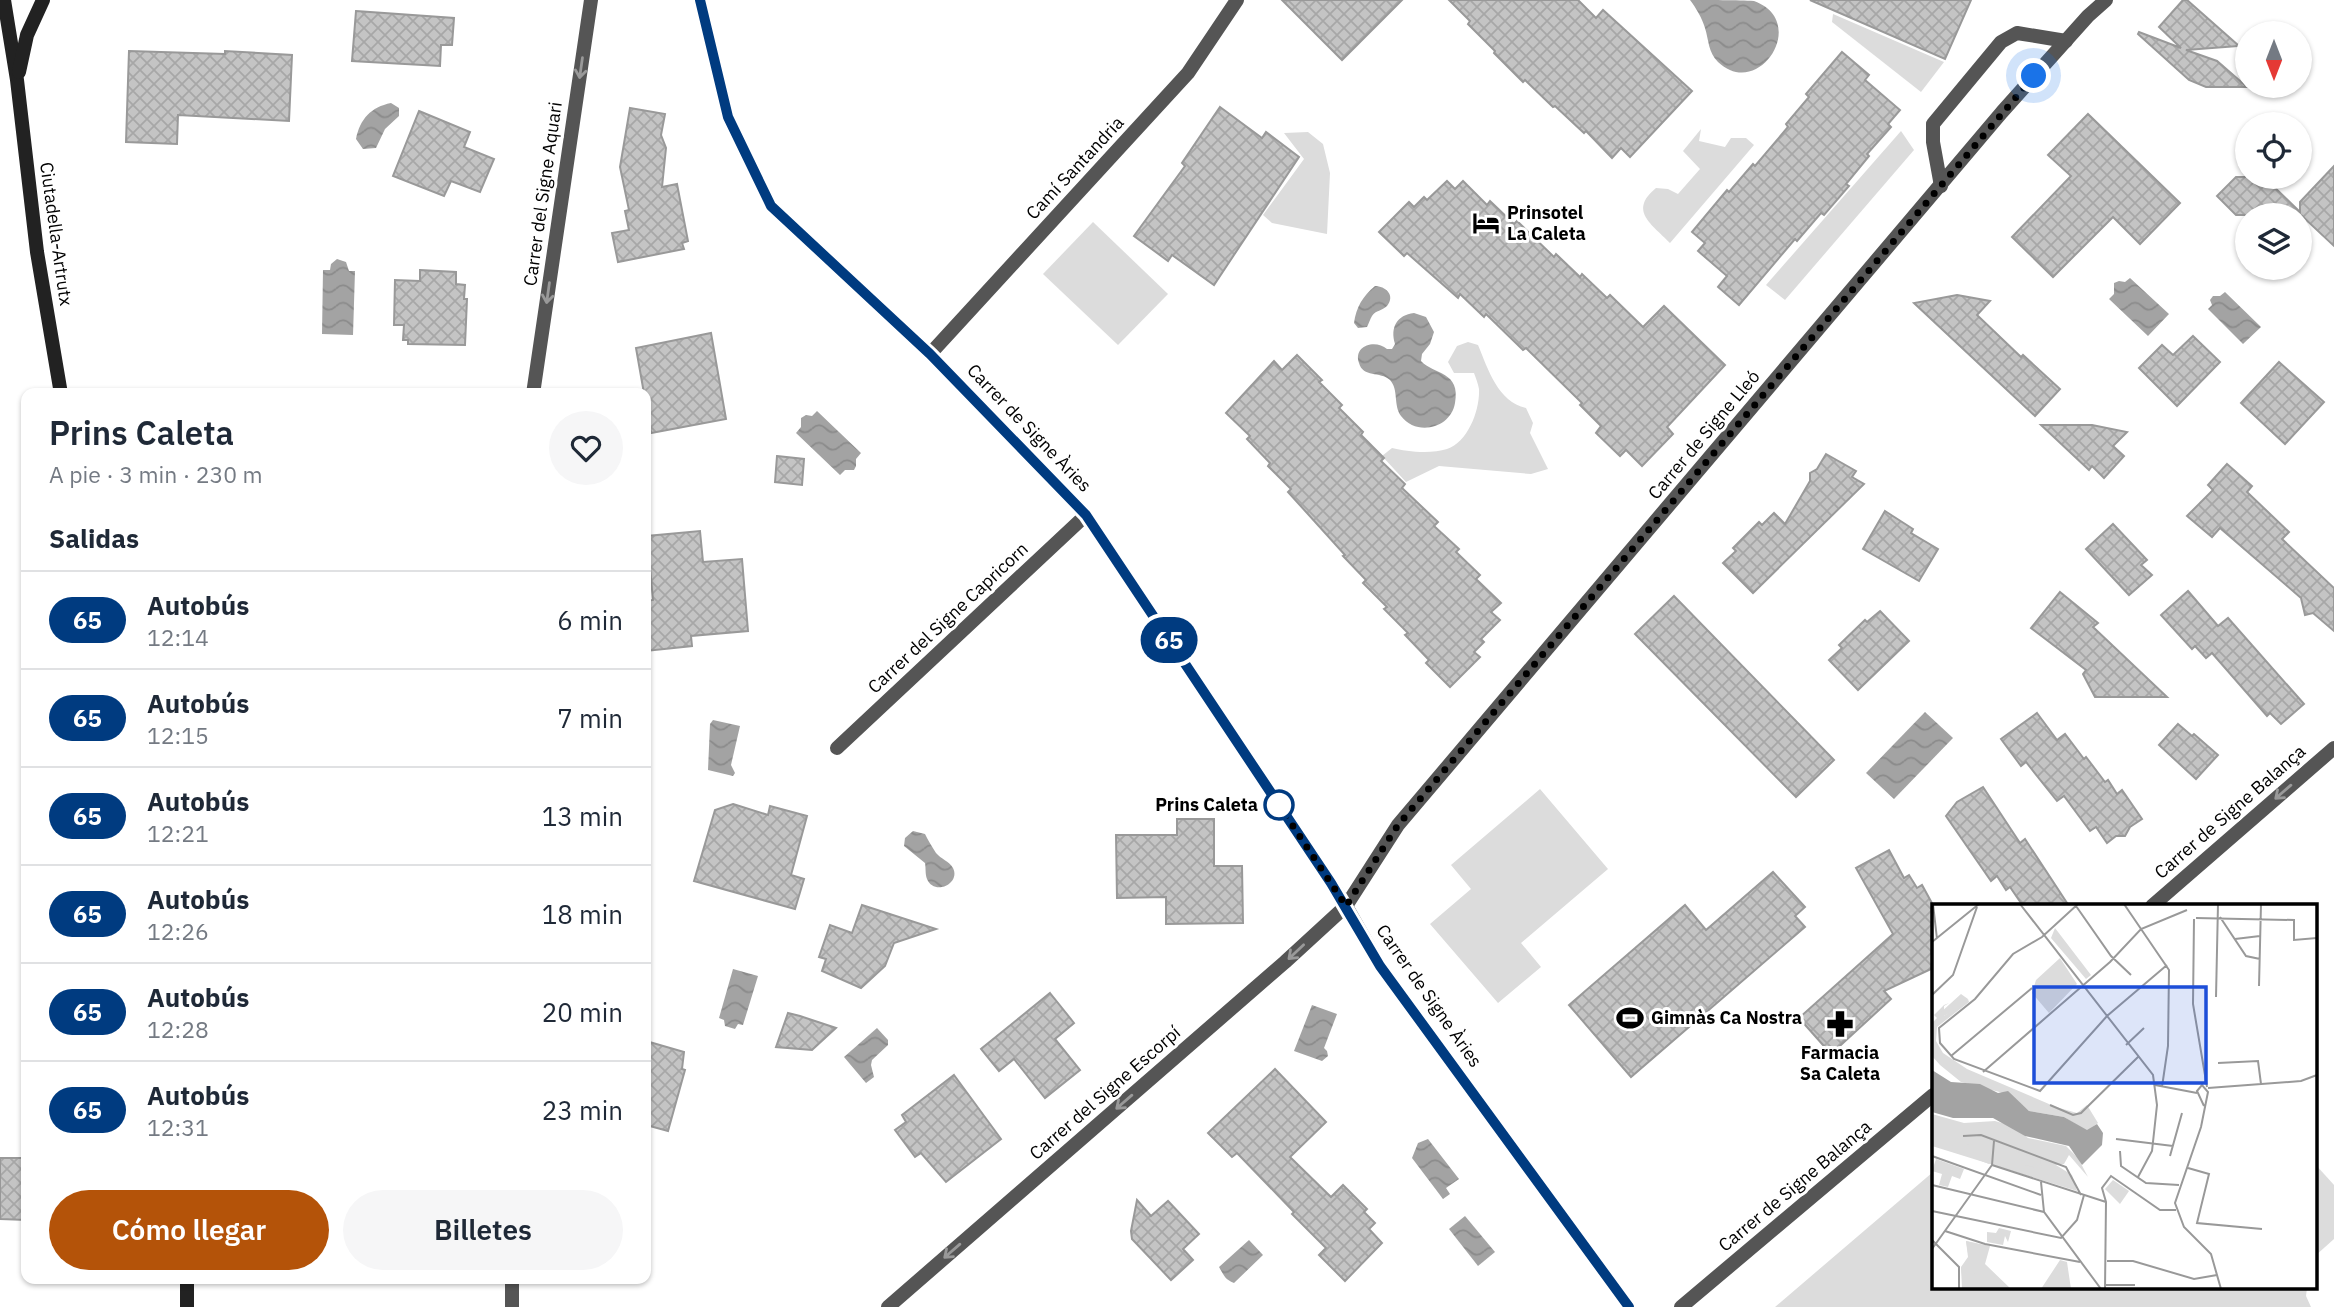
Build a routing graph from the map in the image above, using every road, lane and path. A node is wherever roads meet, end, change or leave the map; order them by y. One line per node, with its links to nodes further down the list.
1 (4, 0): 8 (main road, Ciutadella-Artrutx)
2 (43, 0): 8 (main road)
3 (592, 0): 12 (street, Carrer del Signe Aquari, one-way to 12)
4 (700, 0): 10 (street, Carrer de Signe Àries)
5 (1237, 0): 10 (street, Camí Santandria)
6 (2106, 0): 7 (street, Carrer de Signe Lleó)
7 (2066, 41): 9 (street, Carrer de Signe Lleó); 9 (street)
8 (17, 80): 11 (main road, Ciutadella-Artrutx)
9 (1941, 186): 17 (street, Carrer de Signe Lleó)
10 (930, 354): 13 (street, Carrer de Signe Àries)
11 (60, 388)
12 (534, 388)
13 (1086, 515): 15 (street, Carrer del Signe Capricorn); 17 (street, Carrer de Signe Àries)
14 (2334, 747): 16 (street, Carrer de Signe Balança, one-way to 16)
15 (837, 748)
16 (2154, 904)
17 (1346, 906): 23 (street, Carrer del Signe Escorpí, one-way to 23); 24 (street, Carrer de Signe Àries)
18 (1932, 1096): 25 (street, Carrer de Signe Balança)
19 (187, 1284): 21 (main road)
20 (512, 1284): 22 (street)
21 (187, 1307)
22 (512, 1307)
23 (888, 1307)
24 (1629, 1307)
25 (1681, 1307)

